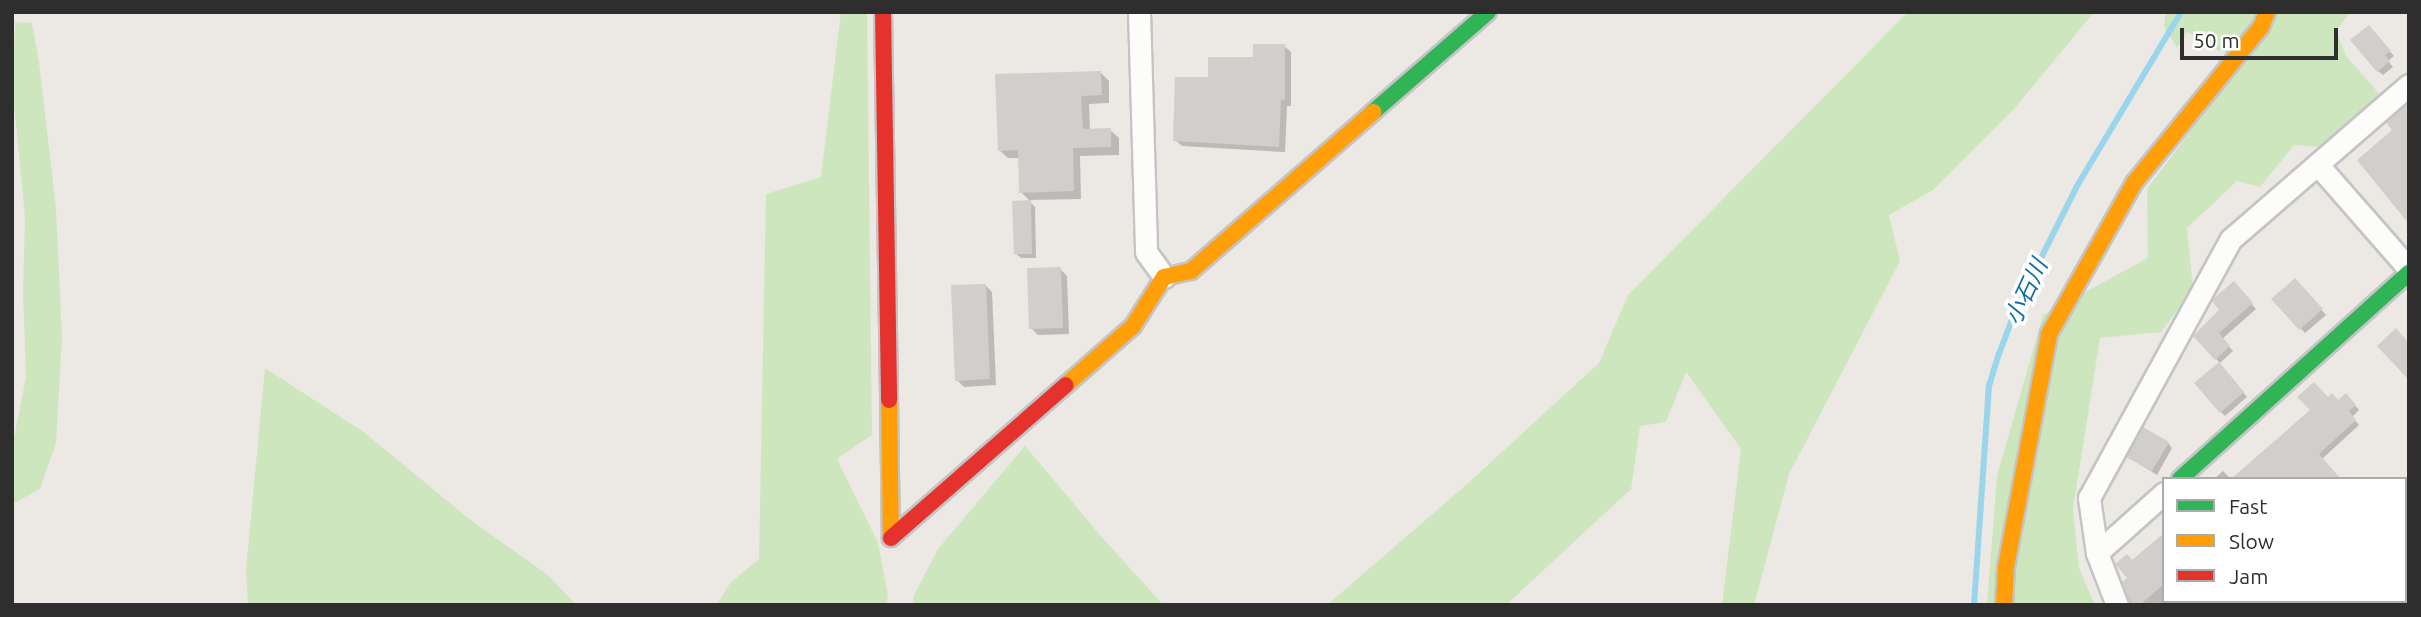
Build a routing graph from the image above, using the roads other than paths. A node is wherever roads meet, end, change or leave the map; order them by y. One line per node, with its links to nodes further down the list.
1 (883, 12): 8 (street)
2 (1139, 12): 8 (street)
3 (1488, 12): 8 (street)
4 (2267, 12): 12 (street)
5 (2409, 85): 6 (street)
6 (2318, 164): 7 (street); 11 (street)
7 (2409, 271): 9 (street)
8 (1164, 277)
9 (2182, 477)
10 (2162, 495): 11 (street)
11 (2097, 553): 13 (street)
12 (2004, 605)
13 (2117, 605)

